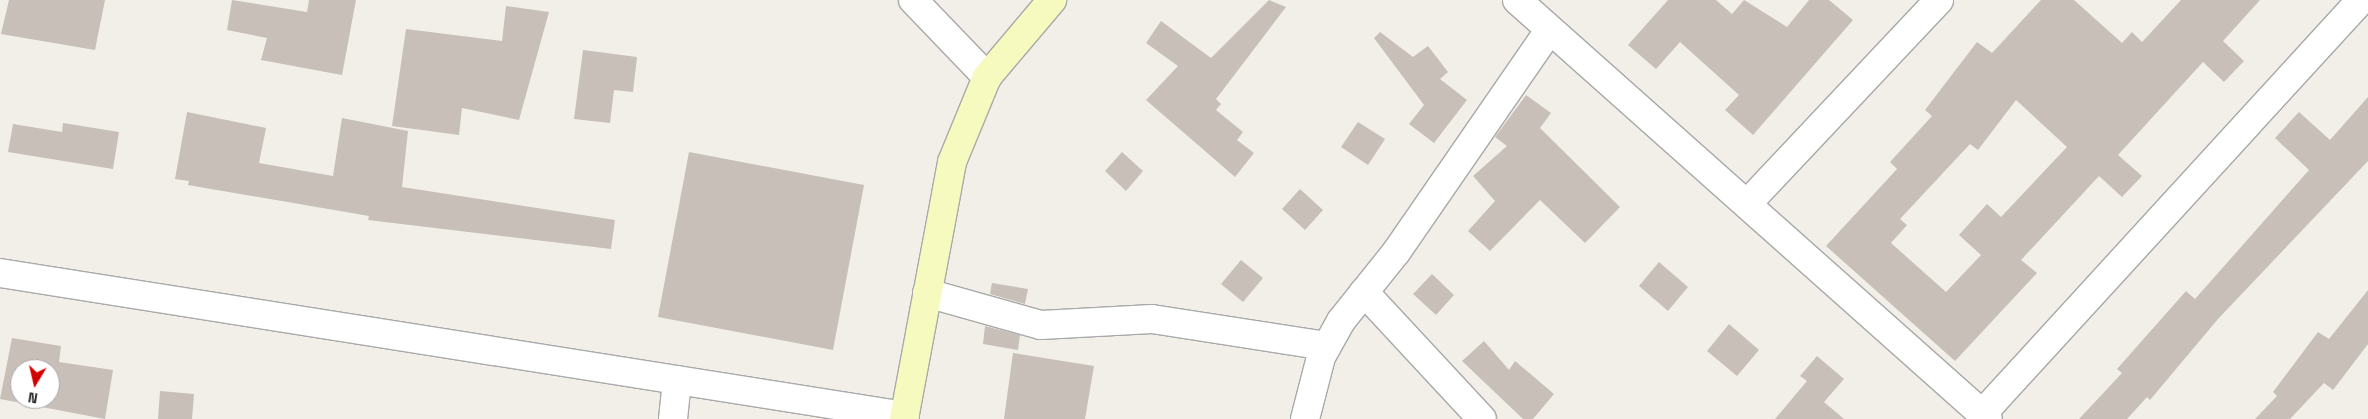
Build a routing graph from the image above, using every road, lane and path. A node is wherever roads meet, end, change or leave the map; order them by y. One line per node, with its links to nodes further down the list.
1 (913, 0): 7 (street)
2 (1052, 0): 7 (main road)
3 (1517, 0): 6 (street)
4 (1939, 0): 8 (street)
5 (2361, 0): 14 (street)
6 (1549, 31): 8 (street); 11 (street)
7 (987, 77): 10 (main road)
8 (1747, 204): 14 (street)
9 (0, 273): 13 (street)
10 (927, 292): 12 (street); 15 (main road)
11 (1364, 292): 12 (street); 18 (street)
12 (1327, 346): 17 (street)
13 (677, 380): 15 (street); 16 (street)
14 (1985, 417)
15 (905, 418)
16 (673, 419)
17 (1305, 419)
18 (1482, 419)

